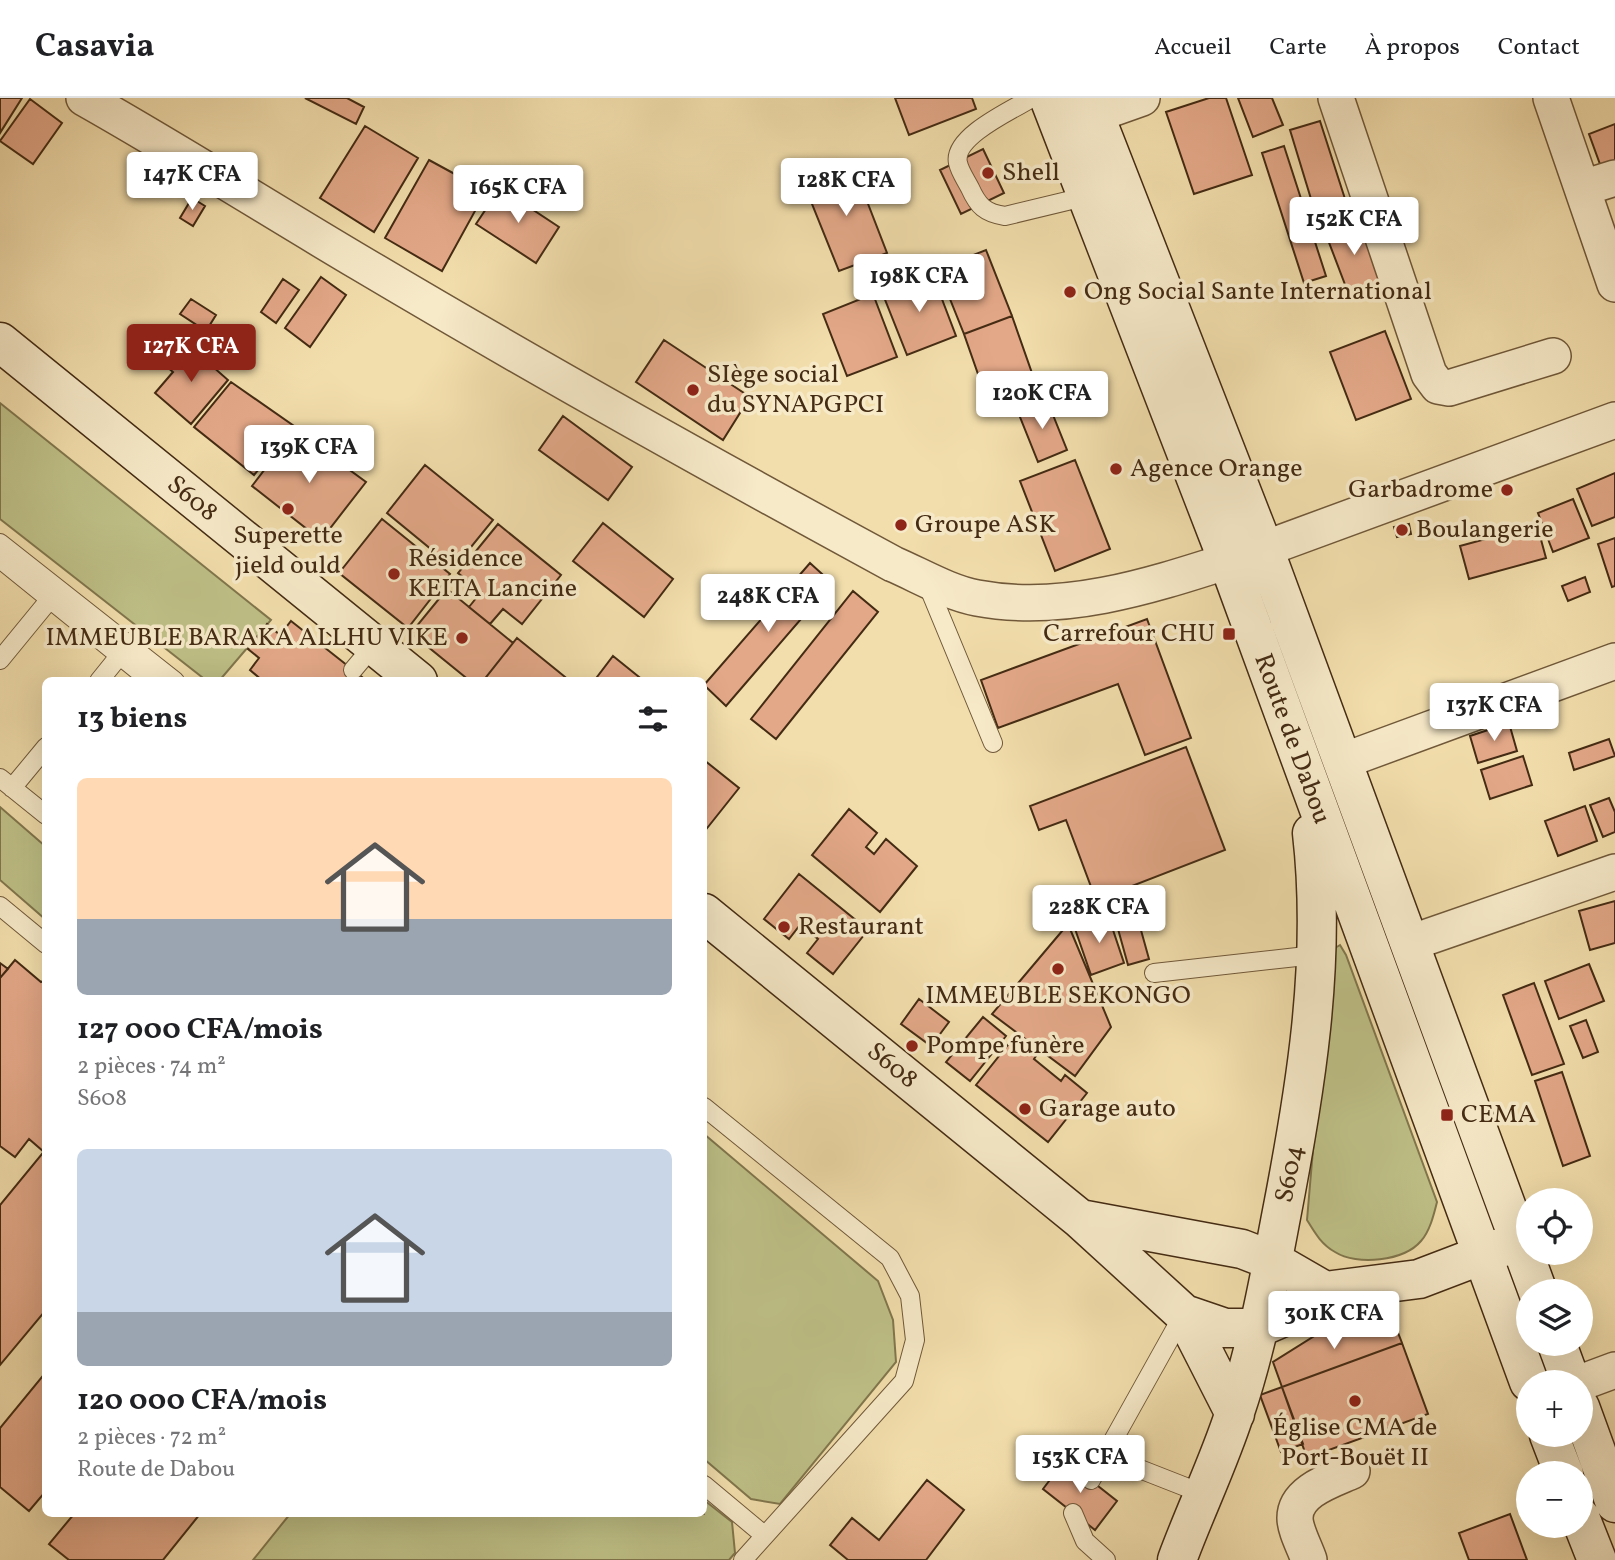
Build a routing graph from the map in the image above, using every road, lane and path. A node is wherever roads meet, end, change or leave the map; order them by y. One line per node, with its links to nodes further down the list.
1 (84, 98): 18 (street)
2 (1032, 98): 9 (lane)
3 (1049, 98): 9 (street, Route de Dabou)
4 (1142, 98): 7 (street)
5 (1336, 98): 12 (street)
6 (1551, 98): 8 (street)
7 (1091, 107): 15 (street)
8 (1599, 183): 10 (street)
9 (1088, 196): 17 (street, Route de Dabou)
10 (1615, 284)
11 (0, 342): 26 (street, S608)
12 (1553, 356)
13 (1615, 420): 15 (street)
14 (0, 544): 25 (lane)
15 (1264, 548): 29 (street)
16 (0, 559): 19 (lane)
17 (1228, 561): 18 (street); 30 (street, Route de Dabou)
18 (925, 577): 27 (lane)
19 (50, 599): 20 (lane); 21 (lane)
20 (120, 655): 23 (lane); 24 (lane)
21 (0, 660)
22 (1615, 661): 29 (street)
23 (102, 677)
24 (146, 677)
25 (170, 677)
26 (409, 677)
27 (993, 743)
28 (42, 751): 31 (lane)
29 (1343, 761): 37 (street)
30 (1305, 774): 38 (street, S604); 44 (street, Route de Dabou)
31 (6, 783): 32 (lane)
32 (42, 812)
33 (1615, 872): 37 (street)
34 (0, 906): 36 (lane)
35 (707, 915): 41 (street, S608)
36 (42, 941)
37 (1410, 943): 42 (street)
38 (1315, 955): 39 (lane); 45 (street, S604)
39 (1154, 972)
40 (707, 1109): 61 (lane)
41 (1080, 1219): 45 (street, S608); 47 (street, S608)
42 (1516, 1233)
43 (1516, 1242): 44 (street)
44 (1480, 1257): 46 (street); 49 (street, Route de Dabou)
45 (1273, 1261): 46 (street, S608); 48 (street, S604)
46 (1325, 1292): 48 (street)
47 (1184, 1314): 48 (street, S608); 52 (street); 54 (lane)
48 (1258, 1328): 52 (street, S604)
49 (1524, 1370)
50 (1615, 1370): 51 (street)
51 (1593, 1378)
52 (1235, 1413): 58 (street, S604)
53 (1593, 1443): 59 (street)
54 (1104, 1455): 56 (lane); 58 (lane)
55 (1352, 1471): 66 (street)
56 (1091, 1480)
57 (707, 1488): 61 (lane)
58 (1201, 1493): 65 (street, S604)
59 (1615, 1503)
60 (1073, 1513): 64 (lane)
61 (764, 1535): 63 (lane)
62 (1588, 1538): 67 (street)
63 (743, 1560)
64 (1106, 1560)
65 (1177, 1560)
66 (1309, 1560)
67 (1597, 1560)

